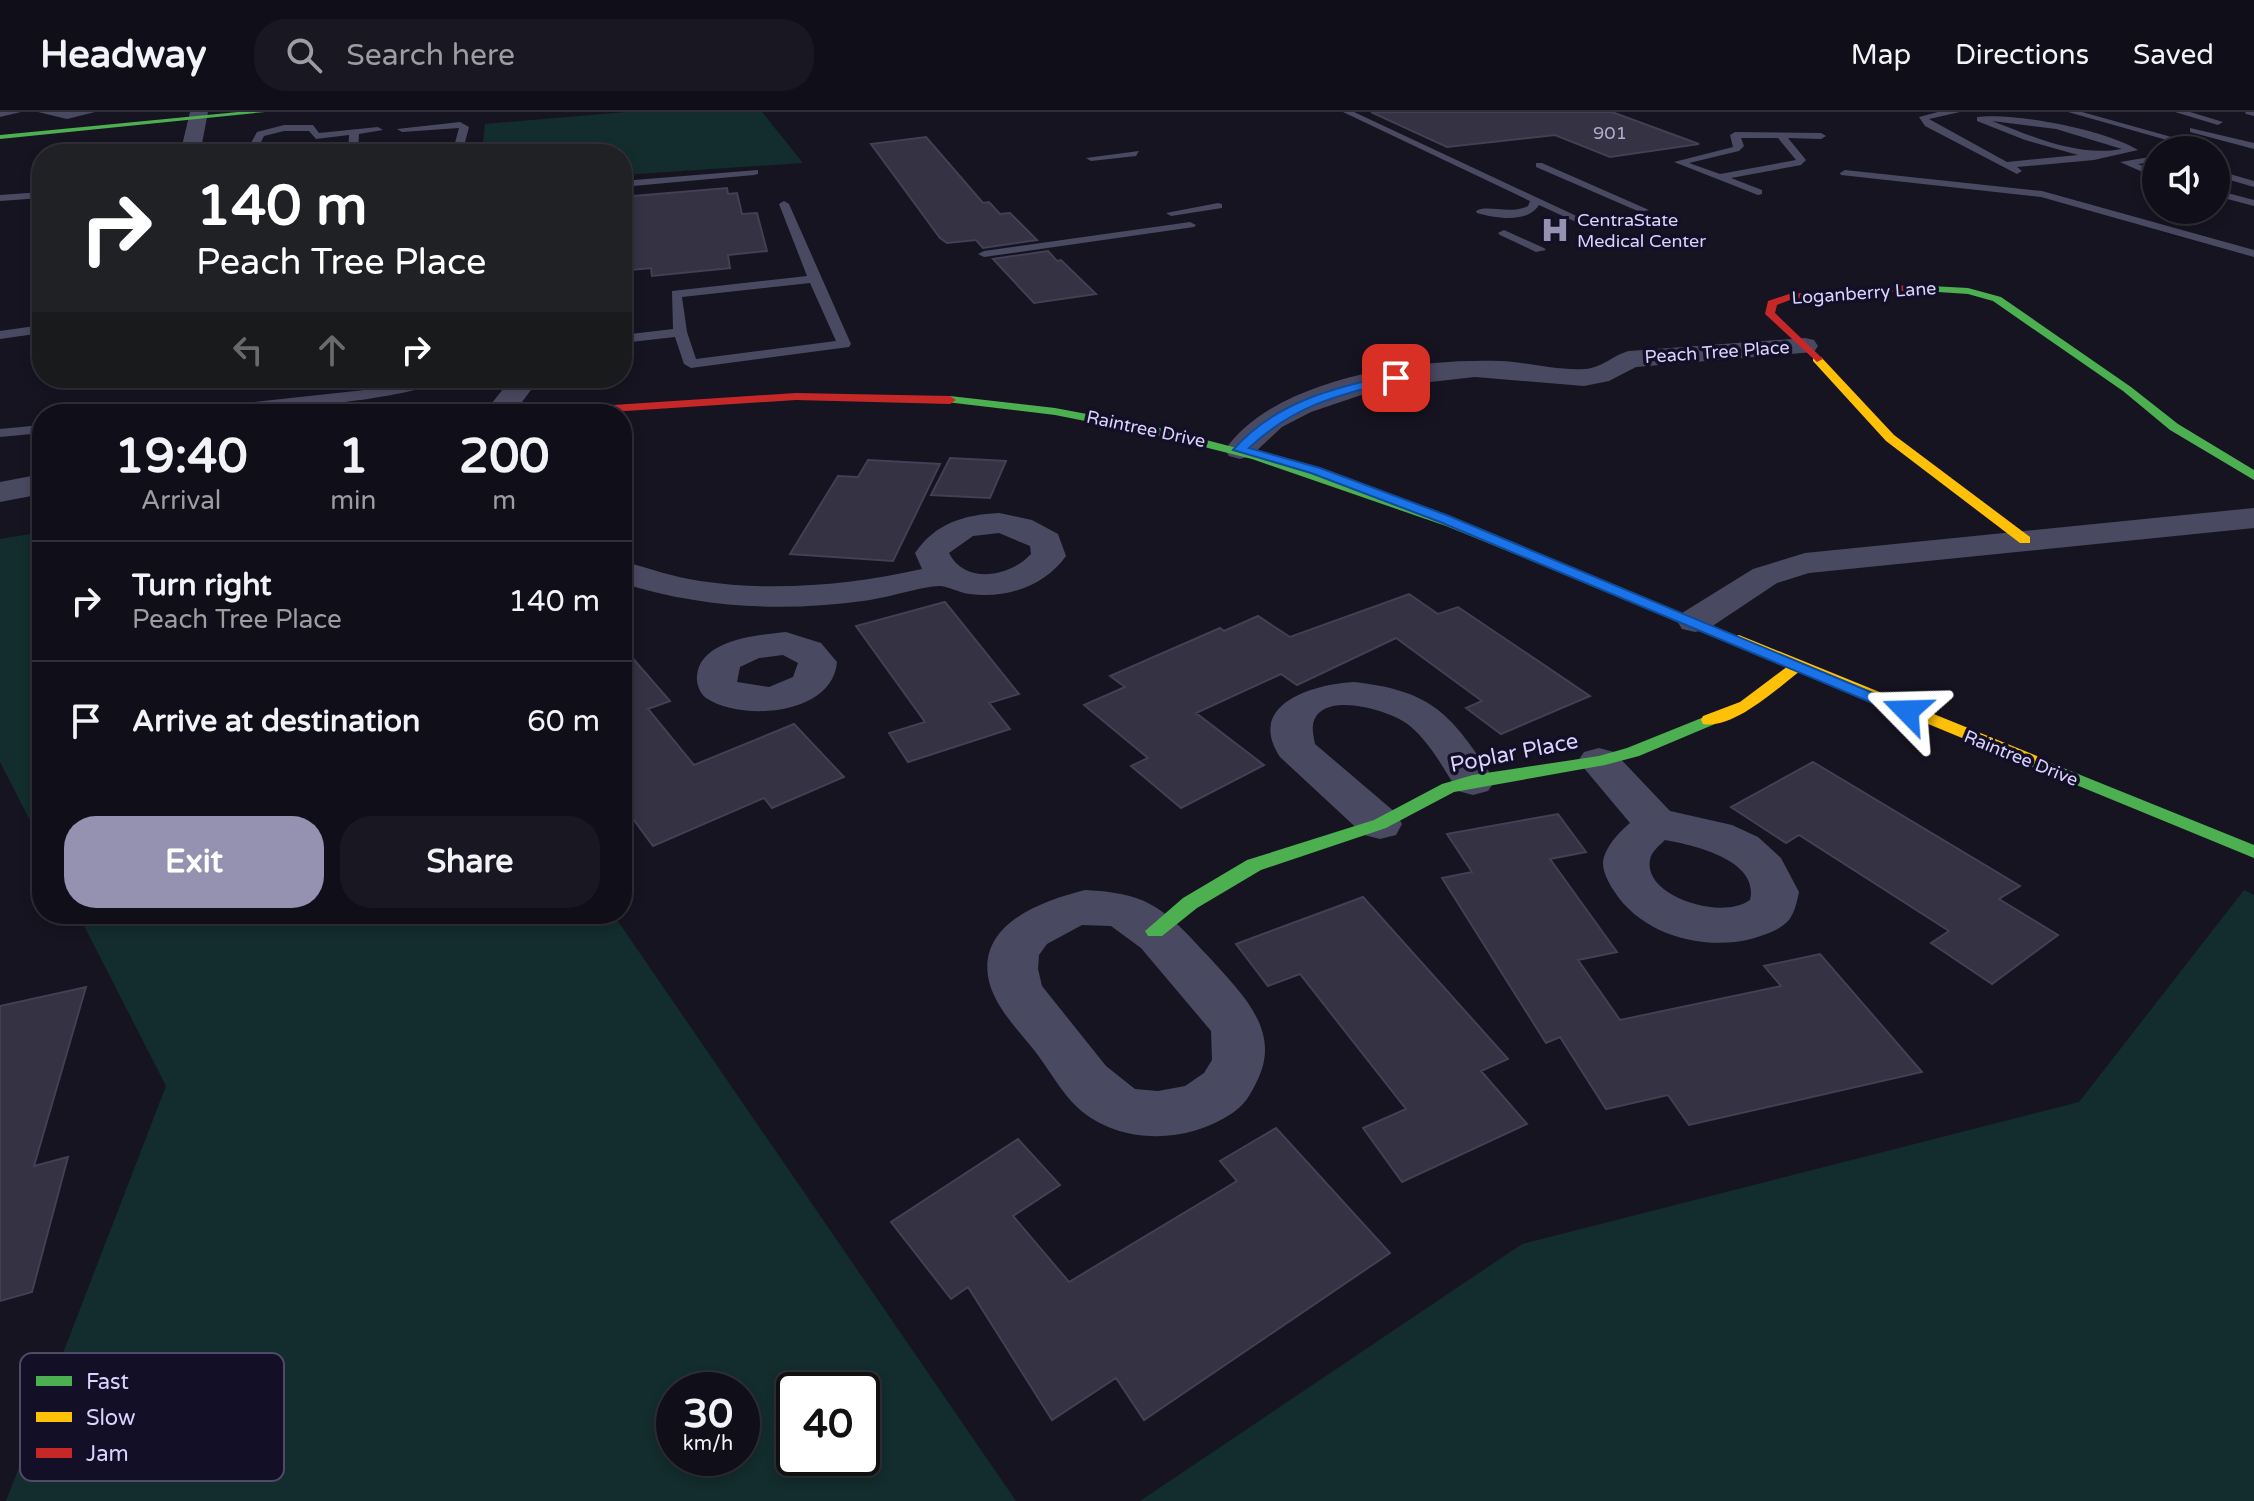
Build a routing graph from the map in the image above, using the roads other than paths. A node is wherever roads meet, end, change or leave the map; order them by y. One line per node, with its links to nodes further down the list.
1 (17, 112): 10 (lane)
2 (42, 112): 3 (lane)
3 (91, 112)
4 (261, 112): 12 (street)
5 (291, 112): 25 (street)
6 (1347, 112): 52 (lane)
7 (1956, 112): 11 (lane)
8 (2072, 112): 21 (lane)
9 (2179, 112): 13 (lane)
10 (0, 114)
11 (1918, 114): 35 (lane)
12 (198, 115): 18 (street); 24 (street)
13 (2224, 124)
14 (2176, 126): 29 (lane)
15 (402, 129): 28 (lane)
16 (378, 130): 17 (lane)
17 (354, 132): 26 (lane); 27 (lane)
18 (31, 134): 22 (street); 23 (street)
19 (1780, 135): 20 (lane); 39 (lane); 39 (lane)
20 (1821, 136)
21 (2160, 136)
22 (0, 137)
23 (178, 144)
24 (184, 144)
25 (185, 144)
26 (254, 144)
27 (353, 144)
28 (460, 144)
29 (2254, 146)
30 (1136, 153): 32 (lane)
31 (2094, 157): 31 (lane); 35 (lane)
32 (1091, 158)
33 (2142, 160): 36 (lane)
34 (1539, 165): 56 (lane)
35 (2006, 165): 41 (lane)
36 (2142, 169)
37 (754, 172): 43 (lane)
38 (1845, 173): 40 (lane)
39 (1719, 177): 47 (lane)
40 (1876, 177): 46 (lane); 51 (lane)
41 (2029, 177)
42 (2230, 177): 45 (lane)
43 (632, 183)
44 (2040, 183): 51 (lane)
45 (2254, 184)
46 (1898, 189)
47 (1758, 192)
48 (32, 196): 50 (lane)
49 (2230, 197): 53 (lane)
50 (0, 198)
51 (2056, 198): 64 (lane)
52 (1536, 200): 57 (lane); 59 (lane)
53 (2254, 203)
54 (784, 204): 65 (lane)
55 (1218, 206): 58 (lane)
56 (1644, 210)
57 (1481, 211)
58 (1171, 213)
59 (1580, 220)
60 (1190, 225): 63 (lane)
61 (1504, 233): 62 (lane)
62 (1540, 250)
63 (984, 254)
64 (2254, 254)
65 (814, 279): 67 (lane); 67 (lane)
66 (32, 330): 68 (lane)
67 (680, 332): 69 (lane)
68 (0, 335)
69 (632, 338)
70 (1805, 346): 78 (street, Peach Tree Place); 79 (street, Loganberry Lane); 83 (street, Loganberry Lane)
71 (403, 388): 74 (lane)
72 (522, 388): 73 (street)
73 (497, 401)
74 (272, 404)
75 (632, 408): 78 (street, Raintree Drive)
76 (32, 430): 77 (lane)
77 (0, 433)
78 (1240, 450): 87 (street, Raintree Drive)
79 (2254, 476)
80 (32, 486): 81 (street)
81 (0, 492)
82 (2254, 518): 83 (street)
83 (2025, 540): 87 (street)
84 (944, 575): 86 (street)
85 (638, 577): 86 (street)
86 (746, 596): 88 (street)
87 (1695, 621): 89 (street, Raintree Drive)
88 (756, 646)
89 (1797, 666): 90 (street, Poplar Place); 94 (street, Raintree Drive)
90 (1599, 761): 91 (street, Poplar Place); 93 (street)
91 (1473, 781): 92 (street, Poplar Place); 92 (street)
92 (1380, 824): 95 (street, Poplar Place)
93 (1656, 824)
94 (2250, 841)
95 (1155, 931): 95 (street)

